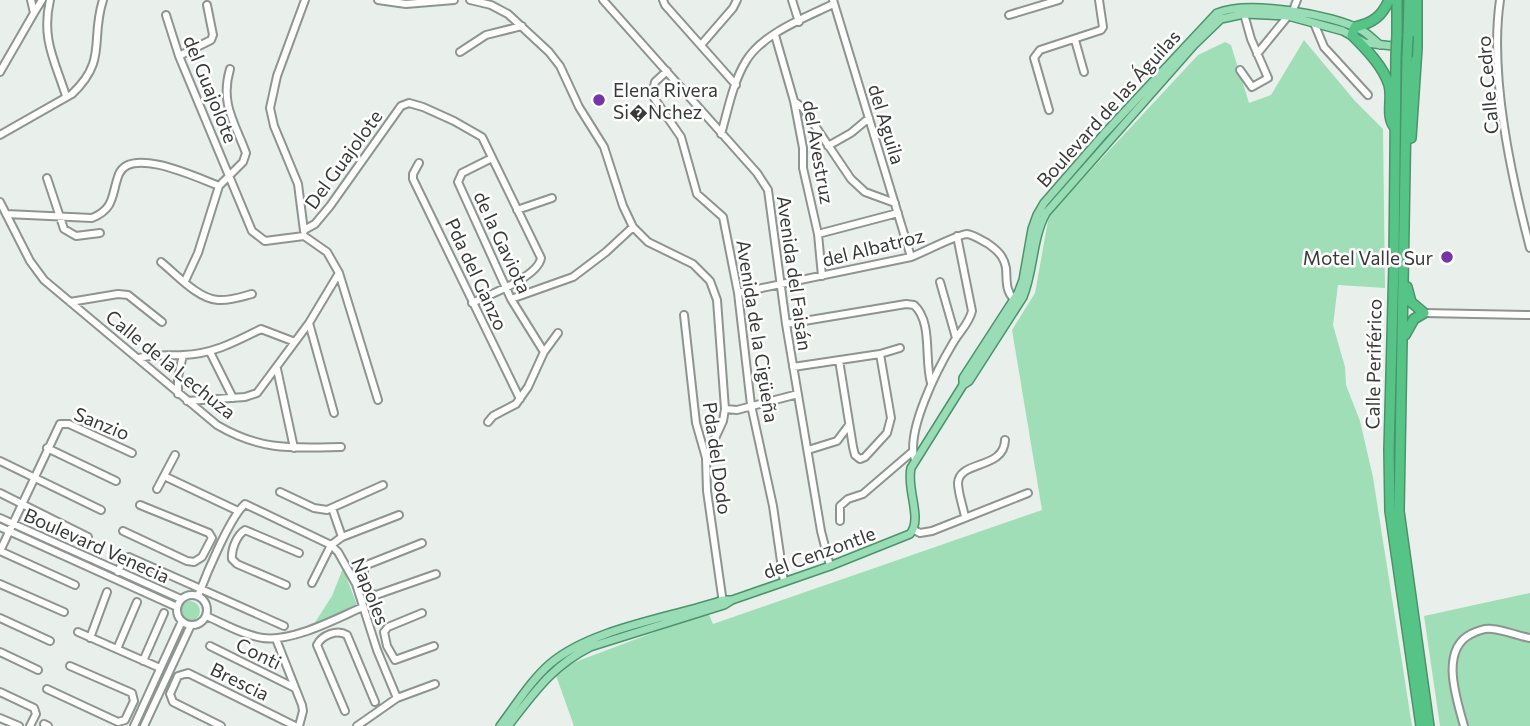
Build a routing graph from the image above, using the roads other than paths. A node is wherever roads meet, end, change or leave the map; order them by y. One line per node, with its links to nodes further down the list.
1 (31, 0): 23 (street)
2 (42, 0): 23 (street)
3 (50, 0): 46 (street)
4 (103, 0): 46 (street)
5 (305, 0): 69 (street, del Guajolote)
6 (378, 0): 7 (street)
7 (454, 0)
8 (470, 0): 30 (street)
9 (603, 0): 41 (street, Avenida del Faisán)
10 (663, 0): 34 (street)
11 (737, 0): 34 (street)
12 (792, 0): 28 (street)
13 (1059, 0): 27 (street)
14 (1099, 0): 33 (street)
15 (1297, 0): 24 (street)
16 (1389, 0): 31 (highway)
17 (1397, 0): 50 (highway, Calle Periférico, bridge)
18 (1409, 0): 55 (highway, Calle Periférico, bridge)
19 (1416, 0): 35 (highway)
20 (1500, 0): 72 (street, Calle Cedro)
21 (833, 2): 28 (street); 49 (street, del Aguila)
22 (206, 5): 38 (street)
23 (34, 13): 42 (street)
24 (1291, 13): 25 (main road, Boulevard de las Águilas); 29 (main road, Boulevard de las Águilas); 31 (main road, Boulevard de las Águilas); 37 (street); 85 (main road, Boulevard de las Águilas)
25 (1244, 14): 37 (street); 108 (main road, Boulevard de las Águilas)
26 (166, 15): 38 (street, del Guajolote)
27 (1009, 15)
28 (799, 22): 32 (street)
29 (1314, 23): 31 (main road, Boulevard de las Águilas); 45 (street)
30 (522, 26): 36 (street); 67 (street)
31 (1354, 31): 35 (main road, Boulevard de las Águilas); 50 (highway)
32 (775, 35): 44 (street); 47 (street, del Avestruz)
33 (1074, 40): 43 (street); 48 (street)
34 (701, 45): 44 (street)
35 (1417, 48): 55 (highway)
36 (460, 52)
37 (1258, 54): 40 (street)
38 (179, 56): 57 (street, del Guajolote)
39 (230, 69): 57 (street)
40 (1240, 70)
41 (667, 71): 51 (street, Avenida del Faisán); 82 (street, Avenida de la Cigüeña)
42 (0, 72)
43 (1084, 72)
44 (736, 85): 51 (street)
45 (1368, 95)
46 (66, 96): 52 (street)
47 (794, 101): 53 (street); 70 (street, del Avestruz)
48 (1049, 110)
49 (869, 118): 53 (street); 62 (street, del Aguila)
50 (1396, 129): 226 (highway, Calle Periférico)
51 (721, 134): 80 (street, Avenida del Faisán)
52 (0, 135)
53 (828, 146): 62 (street)
54 (492, 158): 63 (street); 69 (street, Del Guajolote); 81 (street, de la Gaviota)
55 (1405, 160): 76 (highway, Calle Periférico)
56 (419, 163): 87 (street, Pda del Ganzo)
57 (228, 175): 59 (street); 69 (street, del Guajolote)
58 (47, 178): 66 (street)
59 (219, 186): 66 (street); 78 (street)
60 (552, 198): 63 (street)
61 (0, 202): 65 (street, Calle de la Lechuza)
62 (895, 203): 64 (street, del Aguila)
63 (517, 211): 81 (street)
64 (898, 213): 70 (street); 73 (street, del Aguila)
65 (6, 214): 66 (street); 86 (street, Calle de la Lechuza)
66 (58, 216): 68 (street)
67 (633, 227): 84 (street); 116 (street)
68 (100, 233)
69 (304, 233): 75 (street)
70 (818, 234): 77 (street, del Avestruz)
71 (957, 236): 73 (street, del Albatroz); 85 (street); 95 (street)
72 (1530, 248)
73 (911, 257): 77 (street, del Albatroz)
74 (161, 261): 78 (street)
75 (339, 273): 92 (street); 113 (street)
76 (1404, 275): 88 (highway); 96 (highway, Calle Periférico)
77 (822, 276): 80 (street, del Albatroz)
78 (185, 281): 83 (street)
79 (940, 282): 95 (street)
80 (780, 284): 82 (street, del Albatroz); 93 (street, Avenida del Faisán)
81 (506, 287): 84 (street, de la Gaviota); 87 (street)
82 (738, 293): 115 (street, Avenida de la Cigüeña)
83 (252, 294)
84 (511, 299): 100 (street, de la Gaviota)
85 (1014, 299): 108 (main road, Boulevard de las Águilas)
86 (70, 302): 91 (street, Calle de la Lechuza); 103 (street, Calle de la Lechuza)
87 (472, 303): 112 (street, Pda del Ganzo)
88 (1424, 313): 90 (street); 96 (highway)
89 (684, 315): 128 (street, Pda del Dodo)
90 (1530, 315)
91 (162, 322)
92 (309, 323): 97 (street); 117 (street)
93 (786, 324): 105 (street, Avenida del Faisán); 107 (street)
94 (558, 333): 100 (street)
95 (956, 338): 107 (street)
96 (1404, 341): 227 (highway, Calle Periférico)
97 (295, 342): 99 (street); 106 (street)
98 (900, 348): 101 (street)
99 (211, 352): 102 (street); 111 (street)
100 (544, 352): 112 (street)
101 (880, 354): 104 (street); 119 (street)
102 (183, 355): 103 (street); 109 (street)
103 (139, 358): 109 (street, Calle de la Lechuza)
104 (839, 360): 105 (street); 119 (street)
105 (793, 367): 110 (street, Avenida del Faisán)
106 (277, 369): 111 (street); 123 (street)
107 (931, 383): 125 (street)
108 (962, 385): 129 (main road, Boulevard de las Águilas)
109 (178, 394): 114 (street, Calle de la Lechuza)
110 (798, 394): 115 (street); 124 (street, Avenida del Faisán)
111 (233, 398): 114 (street)
112 (520, 399): 118 (street)
113 (378, 400)
114 (187, 401): 123 (street, Calle de la Lechuza)
115 (751, 405): 116 (street); 166 (street, Avenida de la Cigüeña)
116 (725, 409): 128 (street)
117 (334, 413)
118 (488, 422)
119 (849, 425): 124 (street)
120 (1005, 440): 145 (street)
121 (341, 447): 123 (street, Calle de la Lechuza)
122 (47, 448): 126 (street, Sanzio); 132 (street); 133 (street)
123 (294, 448)
124 (808, 450): 162 (street, Avenida del Faisán)
125 (912, 452): 129 (street); 147 (street)
126 (132, 453)
127 (174, 455): 131 (street)
128 (706, 458): 176 (street, Pda del Dodo)
129 (915, 460): 150 (main road, Boulevard de las Águilas)
130 (0, 461): 132 (street)
131 (164, 476): 135 (street); 143 (street)
132 (34, 477): 139 (street); 142 (street)
133 (116, 481)
134 (383, 485): 141 (street)
135 (157, 489)
136 (280, 492): 141 (street)
137 (0, 493): 139 (street)
138 (1028, 493): 145 (street)
139 (22, 503): 149 (street); 152 (street)
140 (140, 505): 158 (street)
141 (332, 508): 153 (street)
142 (101, 510)
143 (238, 511): 154 (street); 157 (street, Napoles)
144 (399, 515): 153 (street)
145 (965, 517): 150 (street)
146 (0, 518): 149 (street, Boulevard Venecia)
147 (840, 521)
148 (0, 527): 149 (street, Boulevard Venecia)
149 (11, 527): 159 (street); 163 (street, Boulevard Venecia); 177 (street, Boulevard Venecia)
150 (914, 530): 162 (main road, del Cenzontle)
151 (123, 531): 158 (street)
152 (88, 537)
153 (342, 537): 157 (street)
154 (224, 539): 156 (street); 161 (street)
155 (422, 543): 165 (street)
156 (235, 544): 160 (street); 171 (street)
157 (331, 545): 167 (street); 169 (street, Napoles)
158 (206, 549): 161 (street)
159 (0, 551): 170 (street)
160 (299, 553)
161 (217, 554): 173 (street)
162 (830, 566): 166 (main road, del Cenzontle)
163 (118, 572): 173 (street); 174 (street, Boulevard Venecia)
164 (436, 573): 165 (street)
165 (364, 581): 169 (street)
166 (784, 582): 176 (main road, del Cenzontle)
167 (312, 583)
168 (0, 584): 179 (street)
169 (356, 584): 178 (street, Napoles)
170 (75, 585)
171 (286, 585)
172 (107, 592): 190 (street)
173 (199, 593): 174 (street); 182 (street); 187 (street)
174 (181, 599): 177 (street)
175 (137, 602): 198 (street)
176 (723, 602): 194 (main road, del Cenzontle)
177 (177, 607): 184 (street)
178 (363, 607): 185 (street); 199 (street, Napoles)
179 (64, 612)
180 (422, 613): 196 (street)
181 (164, 614): 201 (street)
182 (206, 616): 186 (street); 192 (street)
183 (0, 618): 193 (street)
184 (182, 621): 186 (street); 203 (street)
185 (325, 623): 189 (street); 192 (street)
186 (191, 625): 205 (street)
187 (284, 626)
188 (78, 632): 190 (street)
189 (331, 634): 212 (street); 214 (street)
190 (90, 638): 198 (street)
191 (1530, 638): 228 (street)
192 (276, 639): 208 (street, Conti)
193 (50, 641)
194 (595, 641): 224 (main road); 225 (main road)
195 (210, 646): 208 (street, Conti)
196 (387, 646): 197 (street); 199 (street)
197 (434, 646)
198 (117, 649): 201 (street)
199 (377, 650): 211 (street, Napoles)
200 (0, 652): 204 (street)
201 (143, 661): 203 (street)
202 (70, 666): 213 (street)
203 (160, 668): 215 (street)
204 (38, 670)
205 (164, 681): 206 (street); 220 (street)
206 (173, 684): 221 (street); 222 (street, Brescia)
207 (435, 684): 211 (street)
208 (295, 688): 222 (street, Conti)
209 (47, 689): 213 (street)
210 (0, 692): 218 (street)
211 (397, 698): 223 (street)
212 (375, 702)
213 (130, 709): 215 (street)
214 (345, 711)
215 (140, 713): 219 (street)
216 (0, 718): 217 (street)
217 (19, 726)
218 (30, 726)
219 (134, 726)
220 (144, 726)
221 (221, 726)
222 (297, 726)
223 (357, 726)
224 (500, 726)
225 (509, 726)
226 (1421, 726)
227 (1429, 726)
228 (1464, 726)

